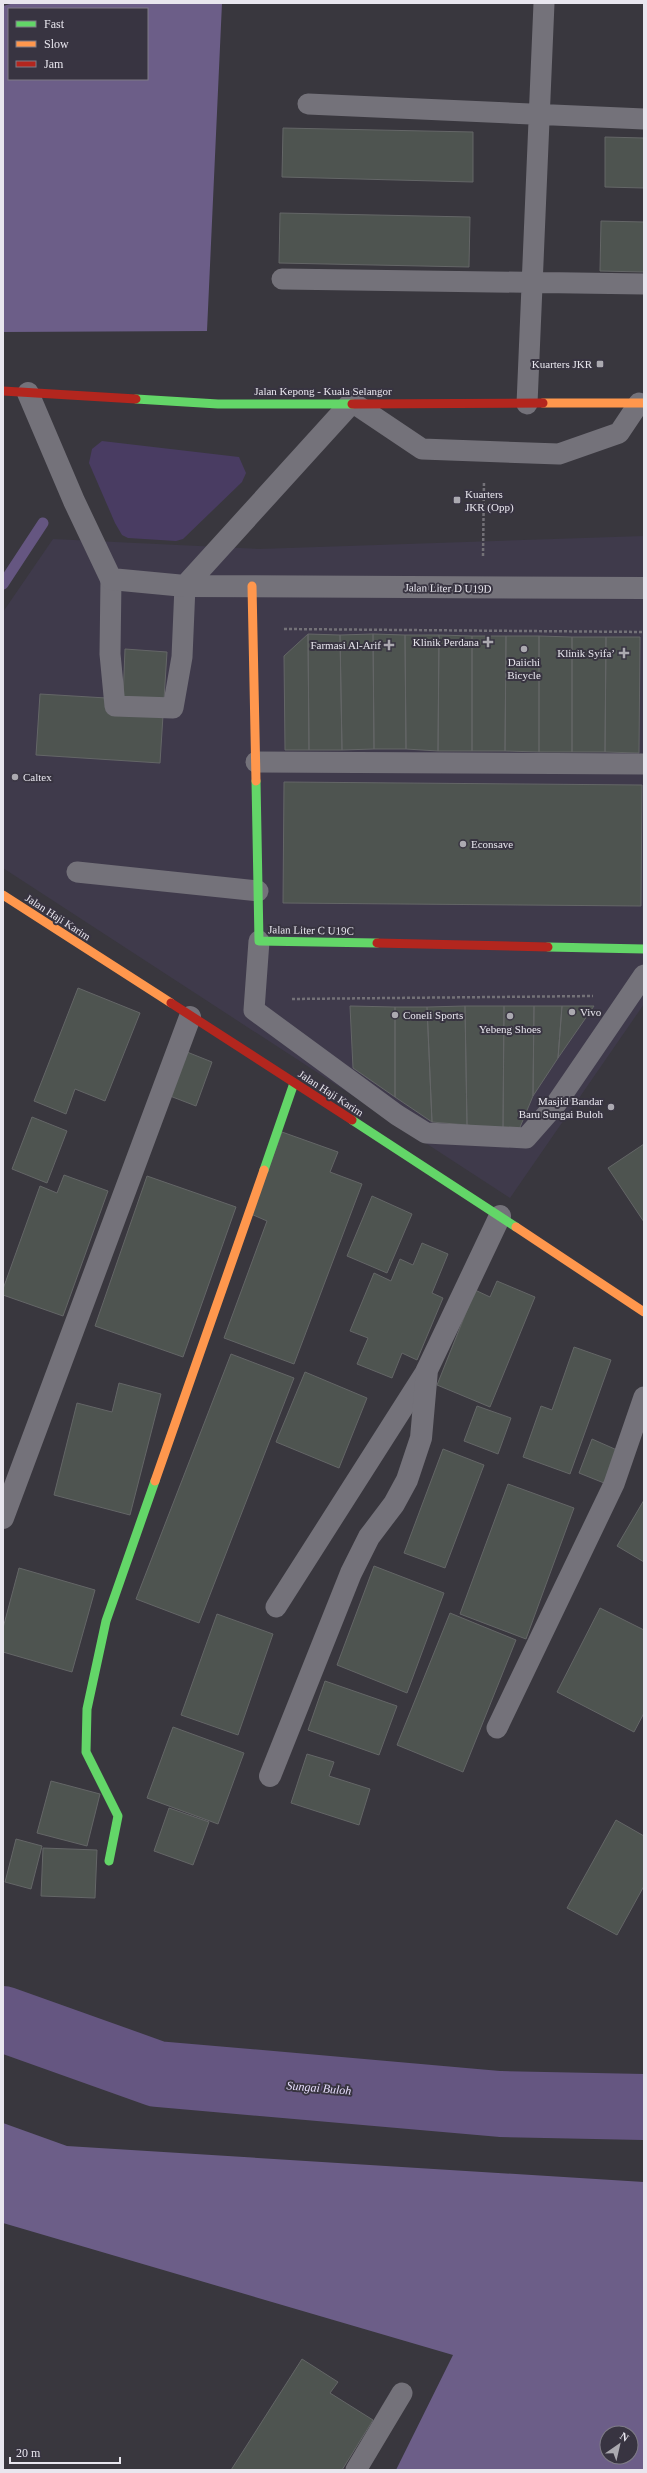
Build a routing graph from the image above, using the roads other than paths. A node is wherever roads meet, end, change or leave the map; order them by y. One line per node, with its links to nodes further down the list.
1 (544, 3): 3 (lane)
2 (308, 104): 3 (lane)
3 (539, 115): 4 (lane); 6 (lane)
4 (644, 119)
5 (282, 279): 6 (lane)
6 (533, 282): 7 (lane); 12 (lane)
7 (644, 284)
8 (3, 391): 9 (main road, Jalan Kepong - Kuala Selangor)
9 (28, 393): 10 (main road, Jalan Kepong - Kuala Selangor); 13 (street)
10 (352, 402): 11 (lane); 12 (main road, Jalan Kepong - Kuala Selangor); 14 (street)
11 (641, 403): 12 (main road, Jalan Kepong - Kuala Selangor)
12 (527, 404)
13 (111, 579): 14 (street, Jalan Liter D U19D); 14 (lane)
14 (185, 586): 15 (street, Jalan Liter D U19D)
15 (252, 586): 16 (street, Jalan Liter D U19D); 17 (main road, Jalan Liter C U19C)
16 (644, 588)
17 (256, 762): 18 (lane); 20 (main road, Jalan Liter C U19C)
18 (644, 764)
19 (77, 872): 20 (lane)
20 (258, 891): 22 (main road, Jalan Liter C U19C)
21 (3, 895): 25 (main road, Jalan Haji Karim)
22 (259, 941): 23 (main road, Jalan Liter C U19C); 24 (lane)
23 (644, 949)
24 (644, 975)
25 (190, 1017): 26 (main road, Jalan Haji Karim); 31 (street)
26 (294, 1083): 27 (main road, Jalan Haji Karim); 35 (main road)
27 (500, 1216): 28 (main road, Jalan Haji Karim); 29 (street)
28 (644, 1312)
29 (427, 1370): 32 (lane); 34 (street)
30 (644, 1397): 33 (lane)
31 (3, 1518)
32 (276, 1607)
33 (496, 1728)
34 (270, 1776)
35 (109, 1861)
36 (402, 2393): 37 (lane)
37 (356, 2470)

